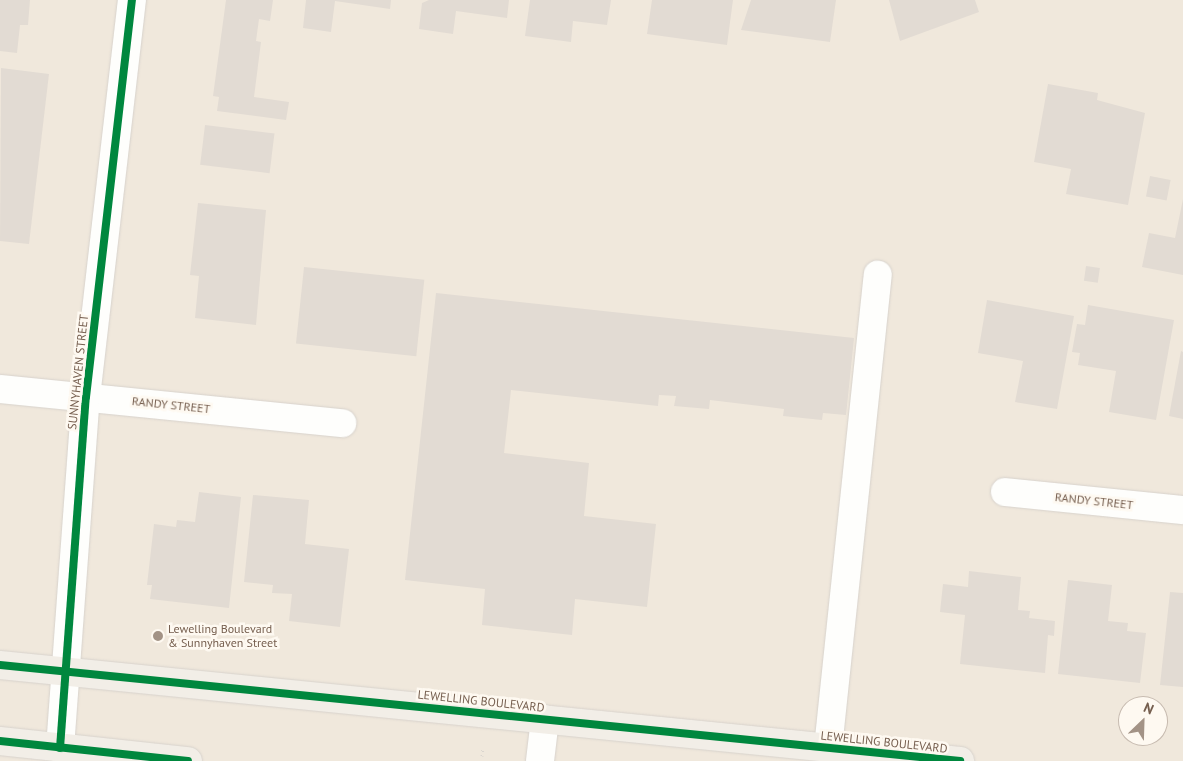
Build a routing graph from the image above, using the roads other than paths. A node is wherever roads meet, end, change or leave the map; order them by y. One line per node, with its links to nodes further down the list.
1 (132, 0): 4 (street, SUNNYHAVEN STREET)
2 (878, 275): 12 (street)
3 (0, 389): 4 (street, RANDY STREET)
4 (86, 397): 5 (street, RANDY STREET); 9 (street, SUNNYHAVEN STREET)
5 (342, 422)
6 (1005, 492): 7 (street, RANDY STREET)
7 (1183, 510)
8 (0, 665): 9 (main road, LEWELLING BOULEVARD)
9 (63, 671): 10 (main road, LEWELLING BOULEVARD); 13 (street, SUNNYHAVEN STREET)
10 (545, 719): 12 (main road, LEWELLING BOULEVARD); 15 (street)
11 (0, 741): 13 (main road)
12 (828, 748): 16 (main road, LEWELLING BOULEVARD)
13 (68, 753): 14 (main road)
14 (188, 761)
15 (540, 761)
16 (960, 761)

